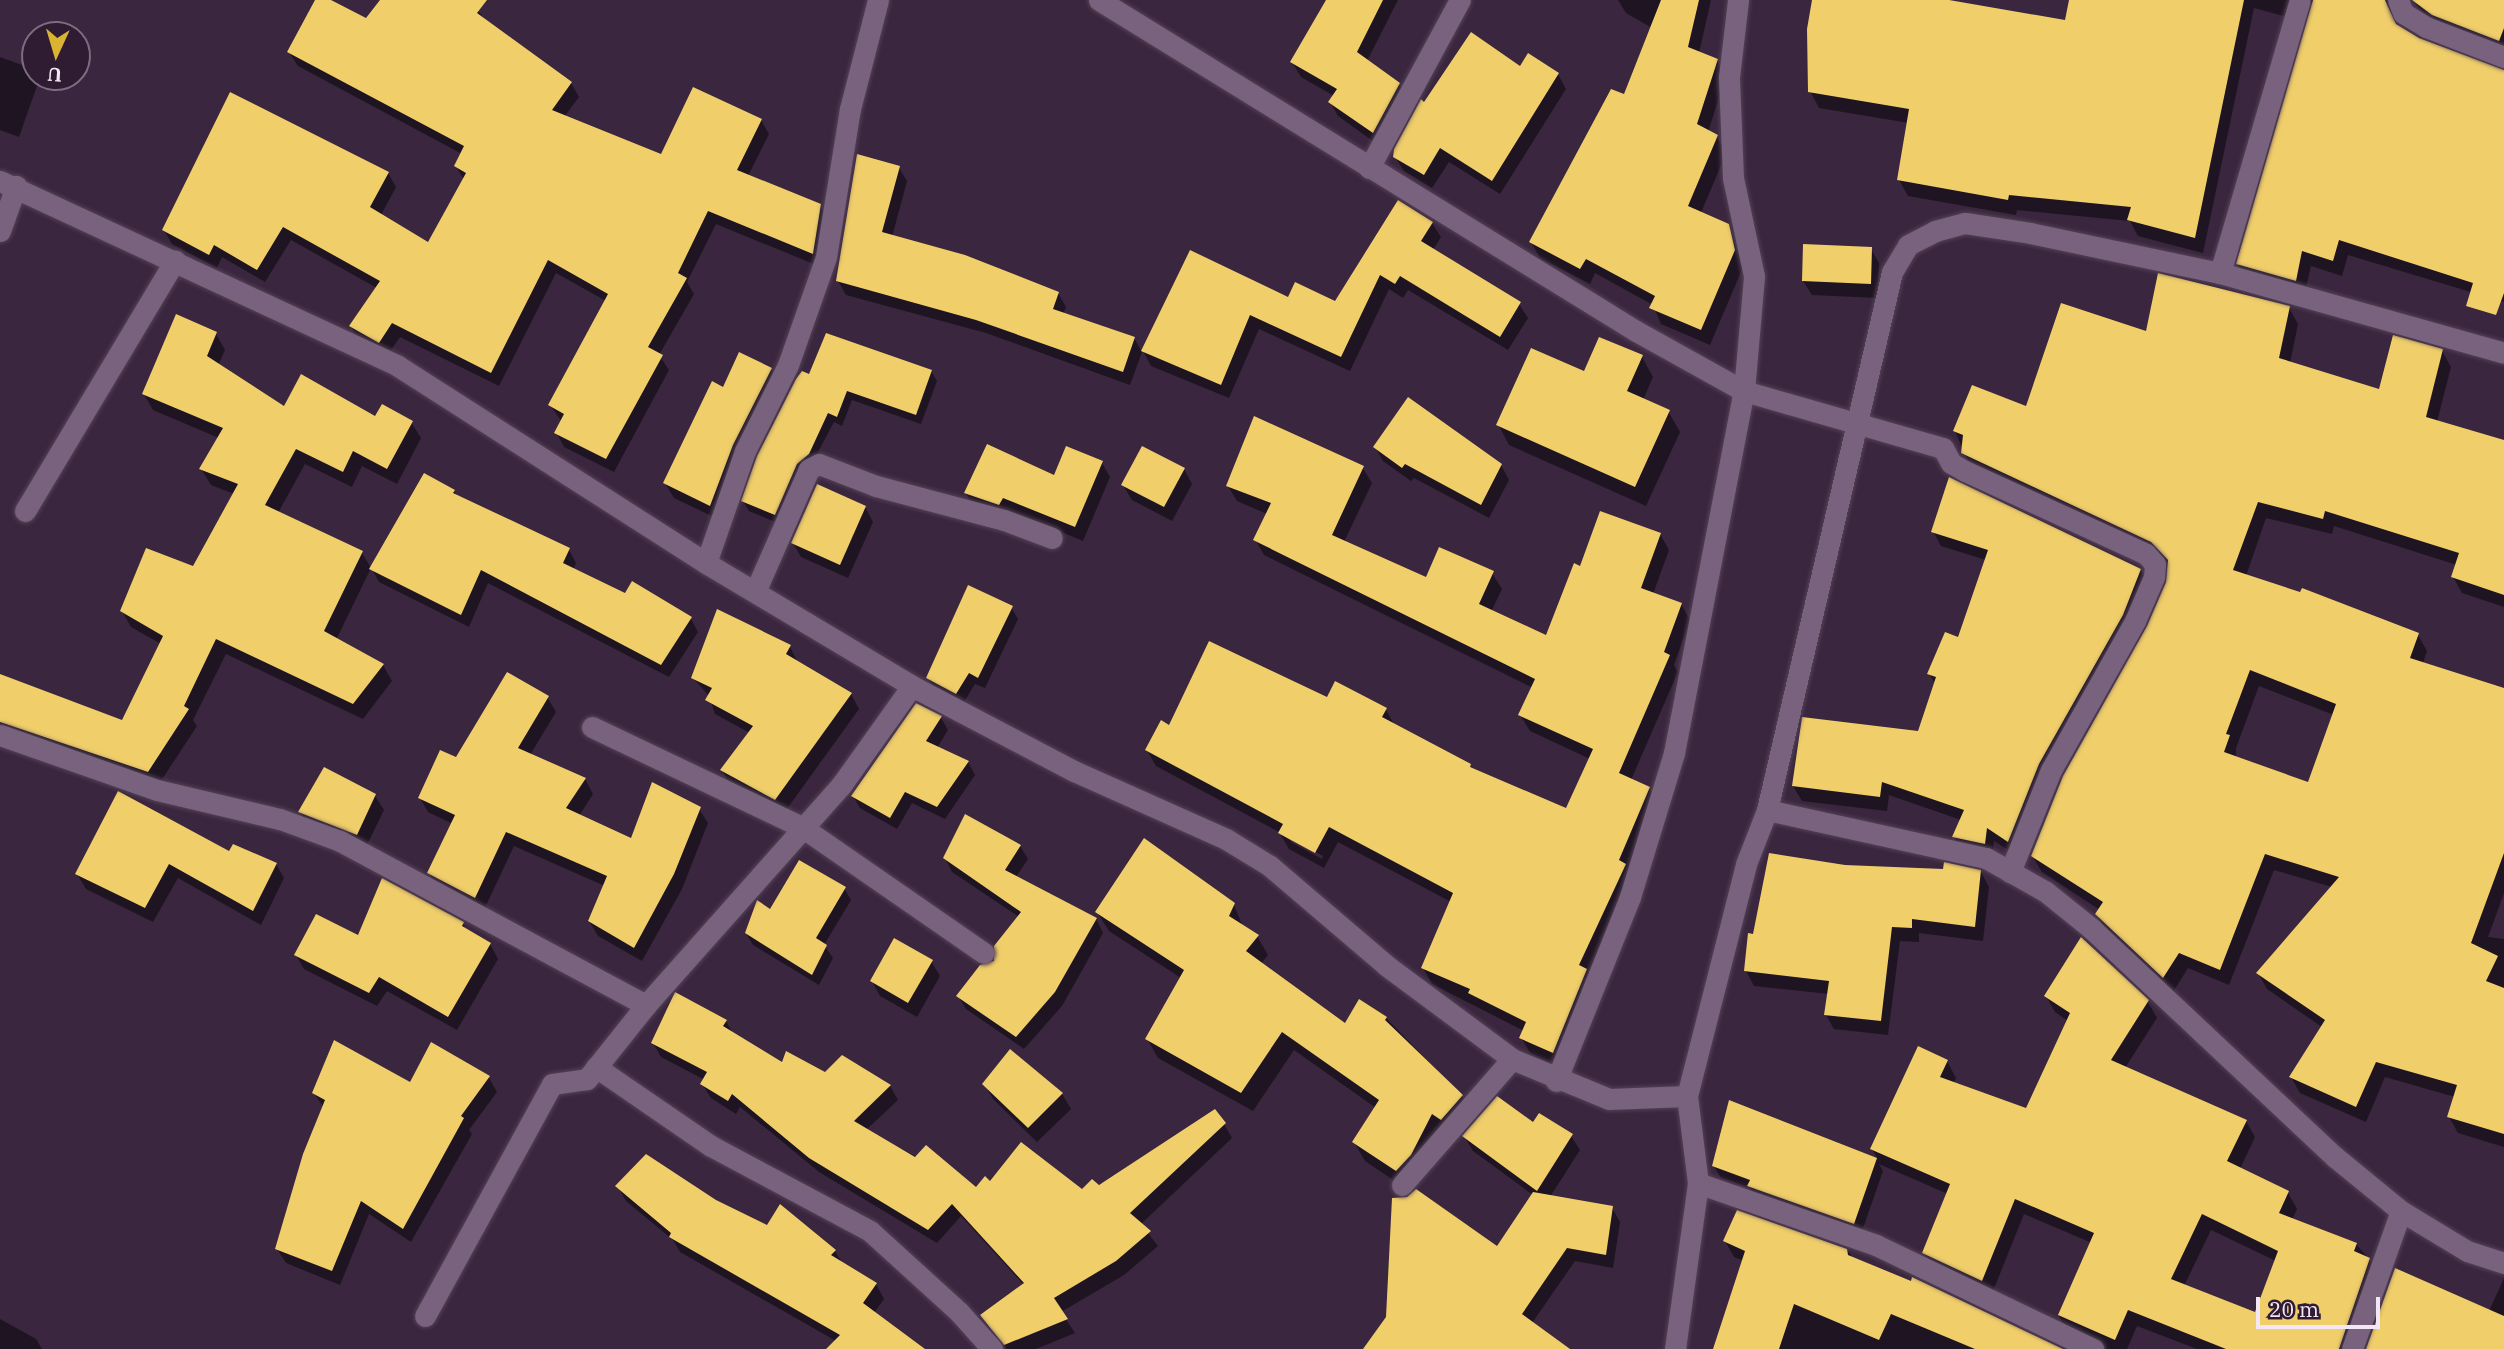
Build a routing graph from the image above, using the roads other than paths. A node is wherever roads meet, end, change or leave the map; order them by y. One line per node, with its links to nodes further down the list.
1 (878, 0): 18 (street)
2 (1099, 0): 8 (street)
3 (1460, 0): 8 (street)
4 (1738, 0): 14 (street)
5 (2300, 0): 12 (street)
6 (2398, 0): 7 (street)
7 (2504, 57)
8 (1369, 168): 14 (street)
9 (8, 183): 10 (street); 11 (street)
10 (0, 232)
11 (175, 260): 16 (street); 18 (street)
12 (2220, 273): 13 (street); 15 (street)
13 (2504, 353)
14 (1744, 391): 15 (street); 30 (street)
15 (1858, 425): 23 (street); 25 (street)
16 (25, 511)
17 (1052, 538): 19 (street)
18 (706, 563): 19 (street)
19 (755, 592): 20 (street)
20 (912, 686): 24 (street); 28 (street)
21 (592, 727): 24 (street)
22 (0, 735): 27 (street)
23 (1767, 810): 25 (street); 31 (street)
24 (802, 827): 26 (street); 27 (street)
25 (2010, 872): 34 (street)
26 (984, 953)
27 (646, 1005): 29 (street)
28 (1511, 1059): 30 (street); 33 (street)
29 (596, 1067): 36 (street); 37 (street)
30 (1556, 1081): 31 (street)
31 (1687, 1096): 32 (street)
32 (1698, 1183): 38 (street); 39 (street)
33 (1402, 1185)
34 (2401, 1211): 35 (street); 40 (street)
35 (2504, 1263)
36 (425, 1316)
37 (992, 1349)
38 (1675, 1349)
39 (2094, 1349)
40 (2352, 1349)

